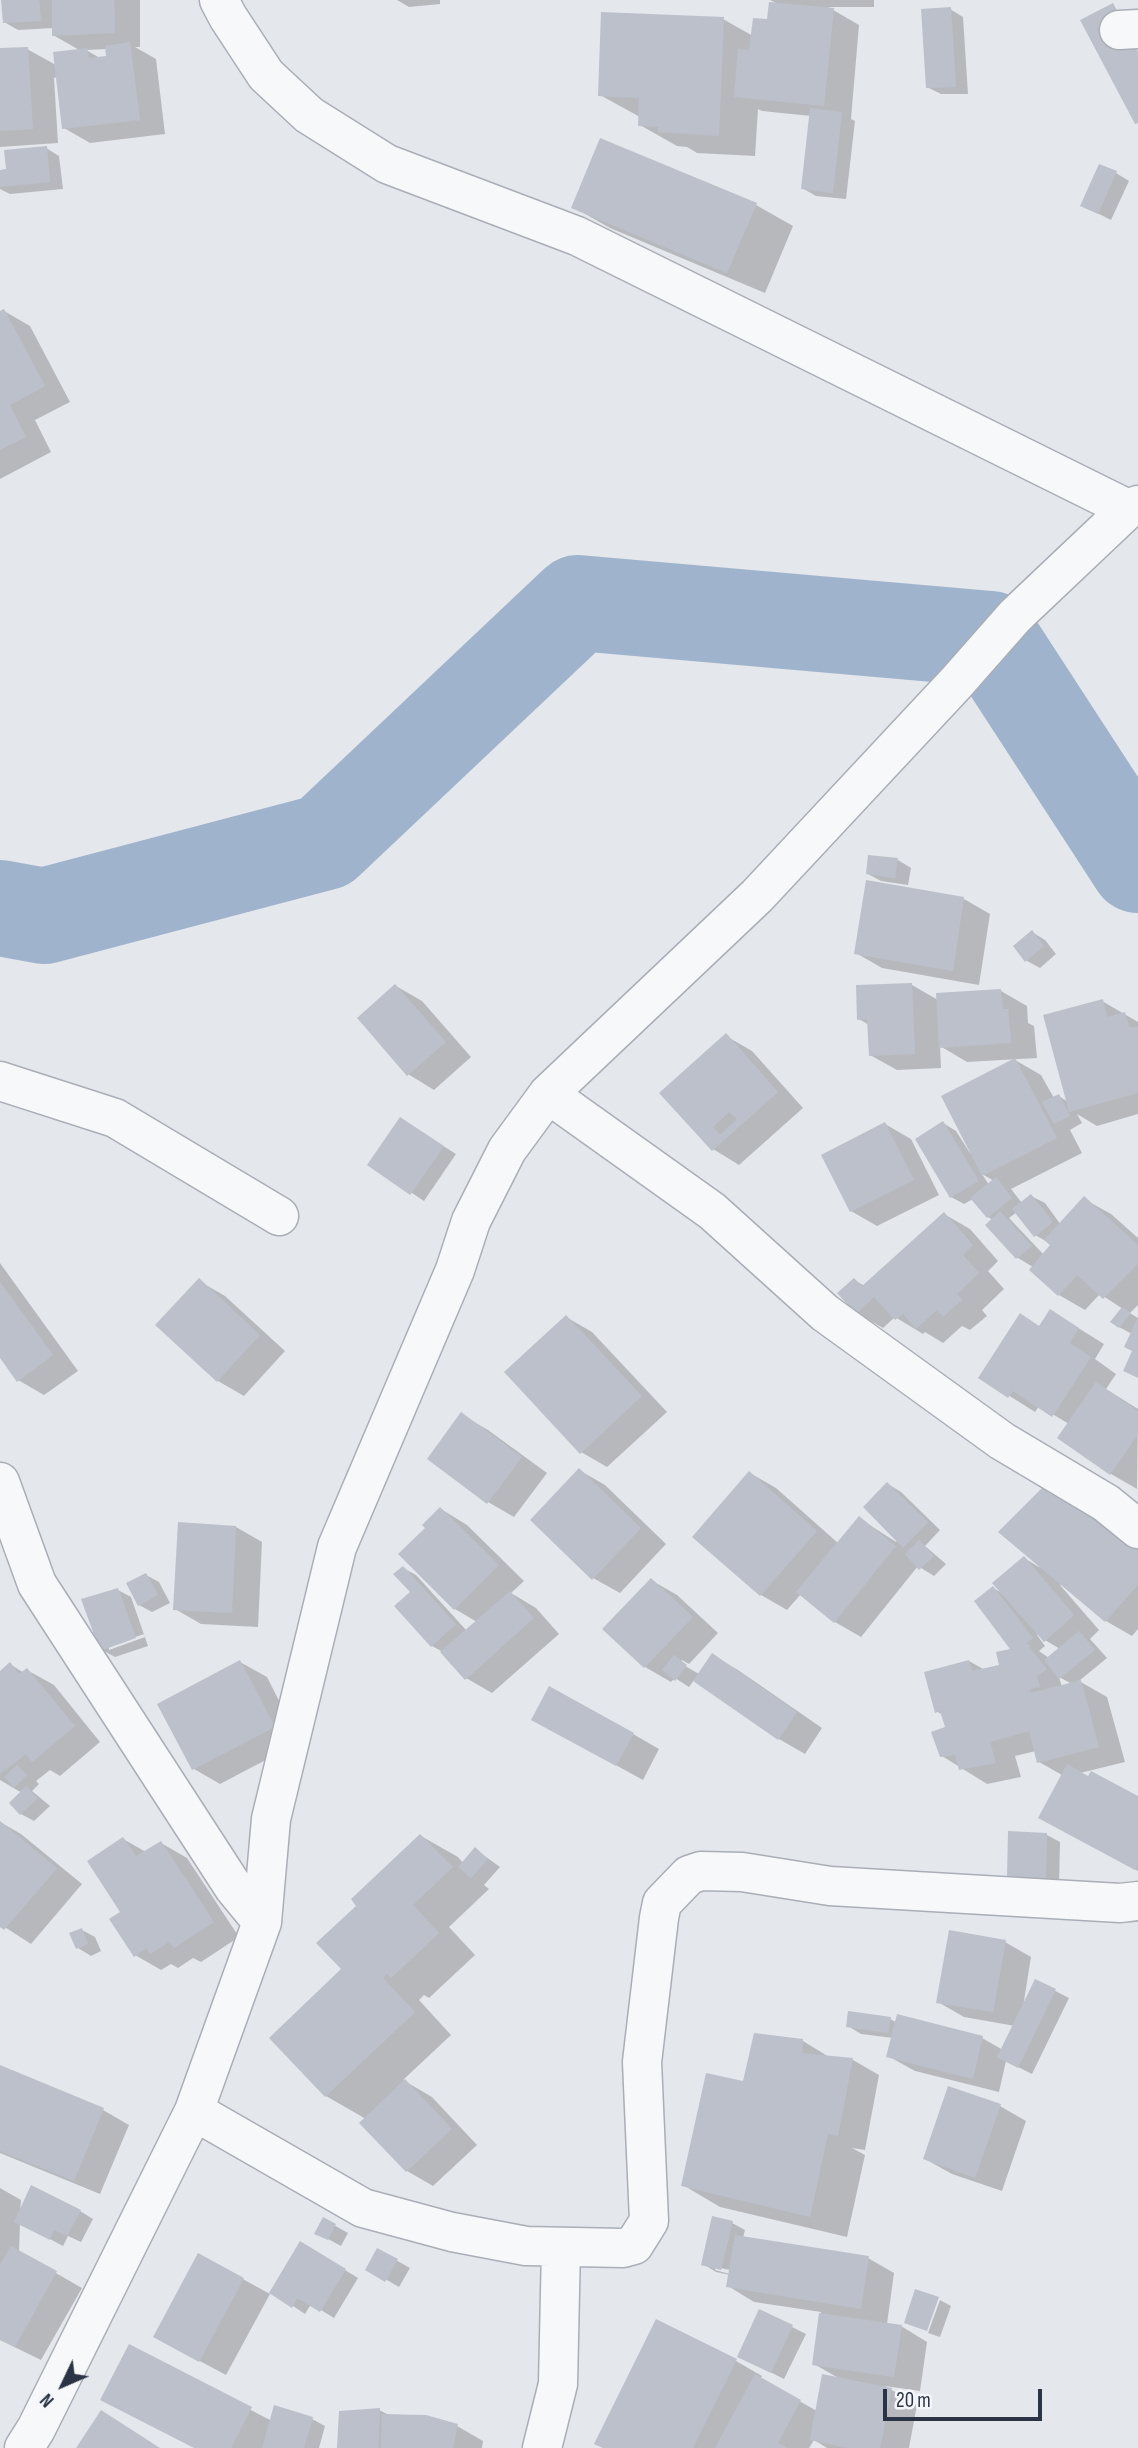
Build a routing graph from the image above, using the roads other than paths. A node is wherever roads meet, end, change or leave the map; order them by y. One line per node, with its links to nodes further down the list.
1 (219, 0): 2 (street)
2 (1133, 507): 4 (street)
3 (0, 1081): 5 (street)
4 (548, 1094): 7 (street); 9 (street)
5 (279, 1216)
6 (0, 1482): 9 (street)
7 (1138, 1529)
8 (1138, 1901): 11 (street)
9 (262, 1922): 10 (street)
10 (194, 2111): 11 (street); 12 (street)
11 (561, 2246): 13 (street)
12 (24, 2448)
13 (542, 2448)

